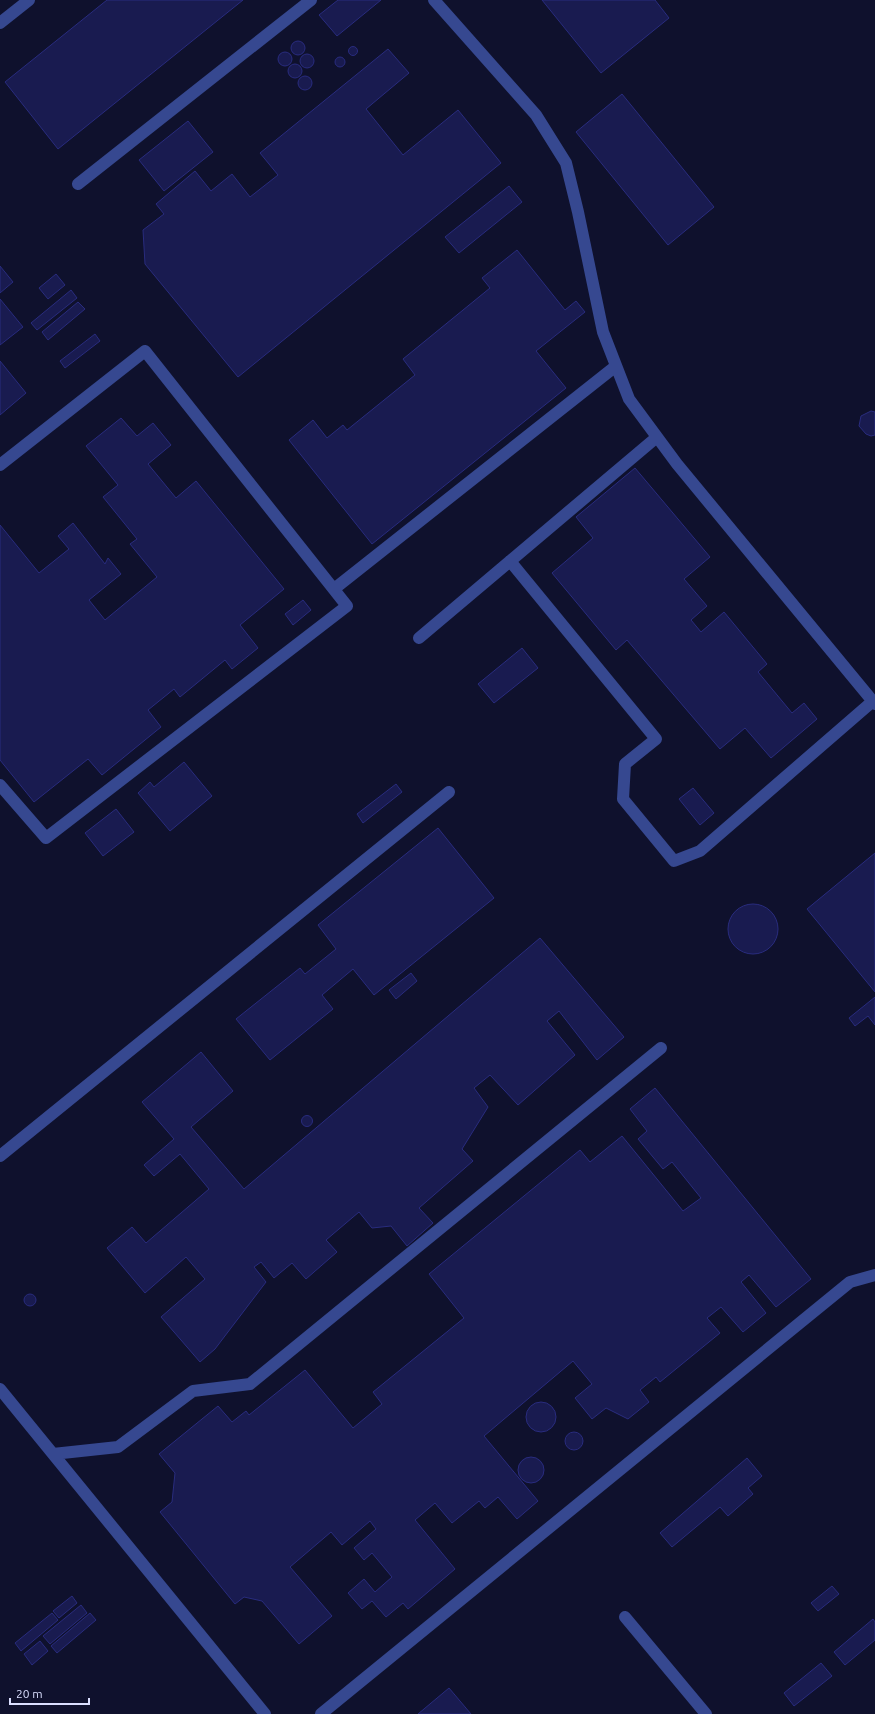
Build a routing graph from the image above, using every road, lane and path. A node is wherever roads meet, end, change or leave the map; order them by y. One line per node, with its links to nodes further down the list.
1 (29, 0): 4 (lane)
2 (311, 0): 5 (lane)
3 (434, 0): 6 (lane)
4 (0, 23)
5 (78, 184)
6 (616, 366): 7 (lane); 10 (lane)
7 (657, 437): 9 (lane); 12 (lane)
8 (0, 465): 10 (lane)
9 (510, 561): 11 (lane); 12 (lane)
10 (334, 589): 13 (lane)
11 (419, 638)
12 (874, 703)
13 (0, 785)
14 (450, 792): 16 (lane)
15 (661, 1048): 19 (lane)
16 (0, 1156)
17 (875, 1275): 22 (lane)
18 (0, 1389): 19 (lane)
19 (53, 1454): 21 (lane)
20 (625, 1617): 23 (lane)
21 (265, 1714)
22 (322, 1714)
23 (706, 1714)

